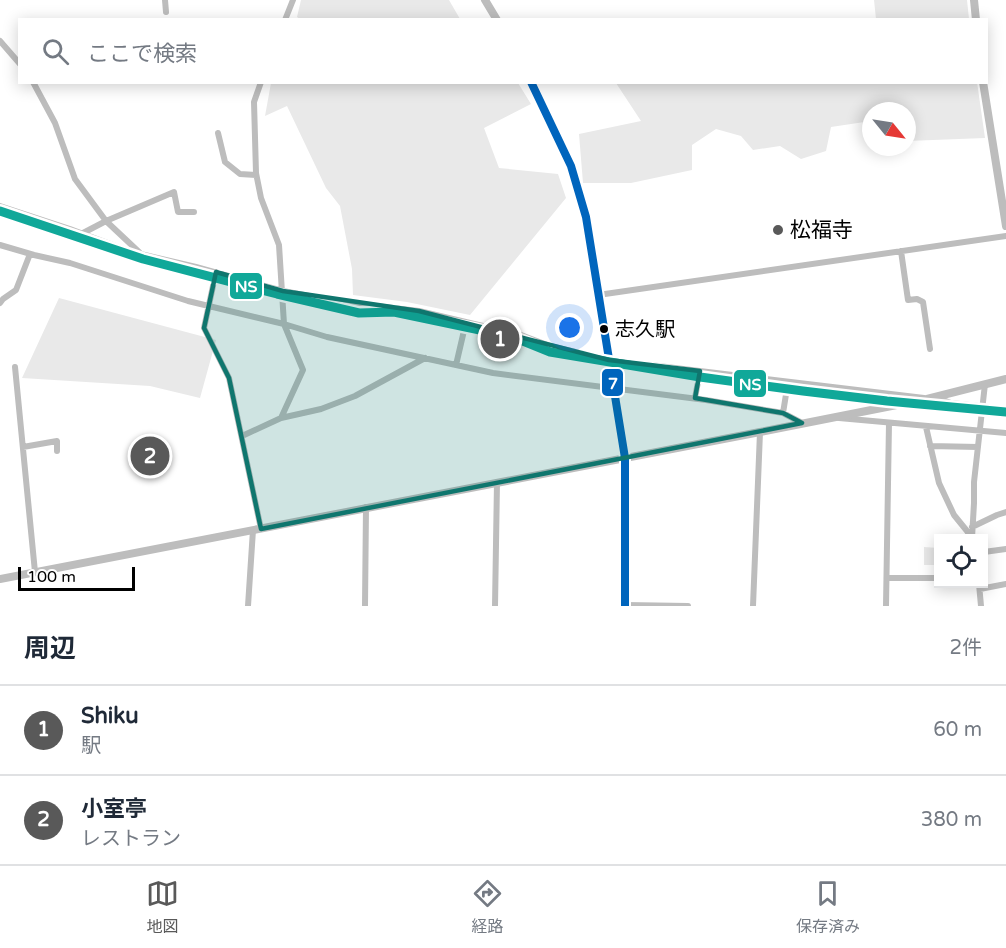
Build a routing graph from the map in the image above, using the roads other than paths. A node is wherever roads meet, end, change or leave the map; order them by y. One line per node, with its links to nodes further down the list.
1 (165, 0): 5 (street)
2 (292, 0): 6 (street)
3 (485, 0): 7 (street)
4 (974, 0): 8 (street)
5 (166, 12)
6 (286, 18)
7 (496, 18)
8 (976, 18)
9 (0, 41): 10 (street)
10 (18, 62)
11 (34, 84): 19 (street)
12 (260, 84): 16 (street)
13 (532, 84): 29 (street)
14 (984, 84): 20 (street)
15 (218, 132): 16 (street)
16 (256, 175): 28 (street)
17 (0, 206): 21 (street)
18 (194, 212): 19 (street)
19 (106, 221): 21 (street); 26 (street)
20 (1006, 226)
21 (83, 233): 26 (street)
22 (1006, 236): 24 (street)
23 (0, 245): 25 (street)
24 (901, 251): 29 (street); 34 (street)
25 (30, 254): 30 (street); 31 (street)
26 (141, 254): 27 (street)
27 (216, 272): 28 (street); 31 (street)
28 (283, 291): 32 (street); 33 (street)
29 (598, 295): 36 (street)
30 (0, 303)
31 (208, 307): 33 (street); 57 (street)
32 (466, 322): 36 (street); 37 (street)
33 (284, 324): 35 (street); 50 (street)
34 (930, 349)
35 (425, 358): 37 (street); 50 (street)
36 (609, 360): 39 (street); 43 (street)
37 (456, 365): 43 (street)
38 (15, 367): 59 (street)
39 (700, 371): 41 (street); 44 (street)
40 (1006, 379): 42 (street)
41 (788, 382): 45 (street); 48 (street)
42 (985, 384): 45 (street); 46 (street)
43 (613, 387): 44 (street); 62 (street)
44 (695, 398): 48 (street)
45 (931, 398): 46 (street); 49 (street)
46 (982, 407): 47 (street); 54 (street)
47 (1006, 409)
48 (783, 413): 51 (street)
49 (831, 417): 51 (street); 52 (street)
50 (281, 418): 57 (street)
51 (802, 423): 55 (street)
52 (889, 423): 53 (street); 74 (street)
53 (926, 427): 54 (street); 58 (street)
54 (980, 431): 56 (street); 60 (street)
55 (760, 432): 62 (street); 85 (street)
56 (1006, 433)
57 (242, 436): 67 (street)
58 (930, 446): 60 (street); 68 (street)
59 (23, 447): 61 (street); 73 (street)
60 (978, 447): 66 (street)
61 (57, 451)
62 (625, 458): 63 (street); 80 (street)
63 (497, 482): 64 (street); 83 (street)
64 (366, 507): 67 (street); 82 (street)
65 (1006, 512): 66 (street)
66 (973, 526): 68 (street); 70 (street)
67 (257, 530): 73 (street); 81 (street)
68 (967, 531): 69 (street)
69 (969, 534)
70 (972, 534)
71 (1006, 549): 72 (street)
72 (988, 551)
73 (35, 572): 76 (street)
74 (886, 578): 75 (street); 86 (street)
75 (934, 578)
76 (0, 579)
77 (1006, 584): 78 (street)
78 (988, 585)
79 (979, 588): 87 (street)
80 (625, 605): 84 (street)
81 (248, 606)
82 (365, 606)
83 (495, 606)
84 (688, 606)
85 (753, 606)
86 (886, 606)
87 (981, 606)

